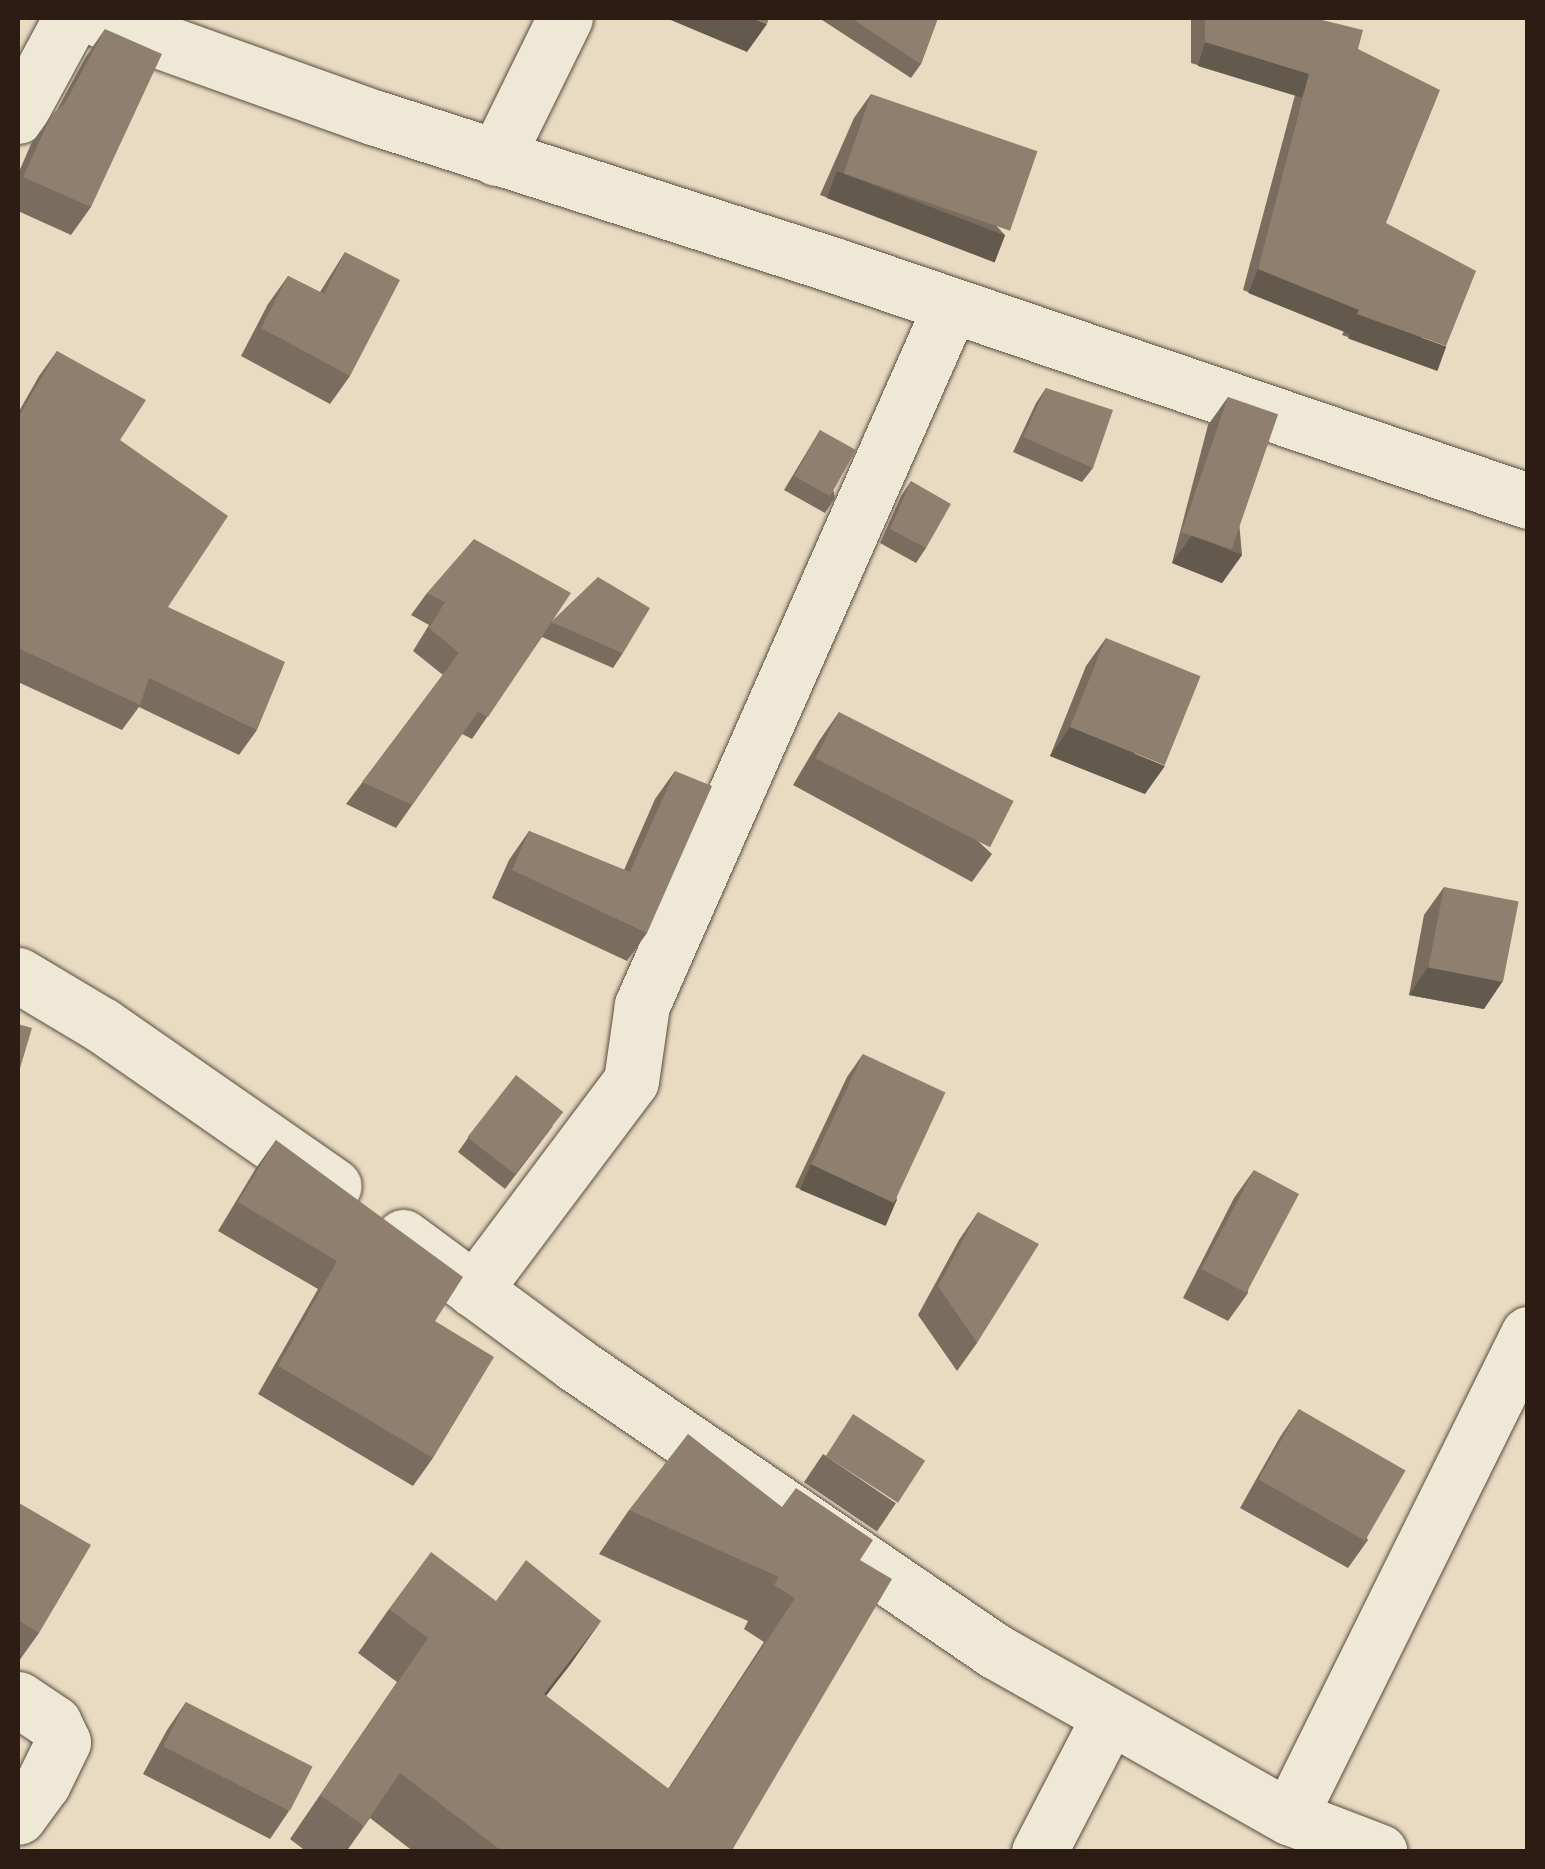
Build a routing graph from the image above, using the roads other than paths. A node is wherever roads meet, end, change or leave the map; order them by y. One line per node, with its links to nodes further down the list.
1 (71, 18): 4 (street)
2 (96, 18): 5 (street)
3 (565, 18): 5 (street)
4 (18, 116)
5 (496, 158): 6 (street)
6 (951, 305): 7 (street); 9 (street)
7 (1528, 501)
8 (18, 975): 9 (street)
9 (474, 1290): 12 (street)
10 (1528, 1334): 14 (street)
11 (18, 1698): 13 (street)
12 (1109, 1717): 14 (street); 15 (street)
13 (18, 1816)
14 (1288, 1818): 16 (street)
15 (1039, 1852)
16 (1380, 1852)

